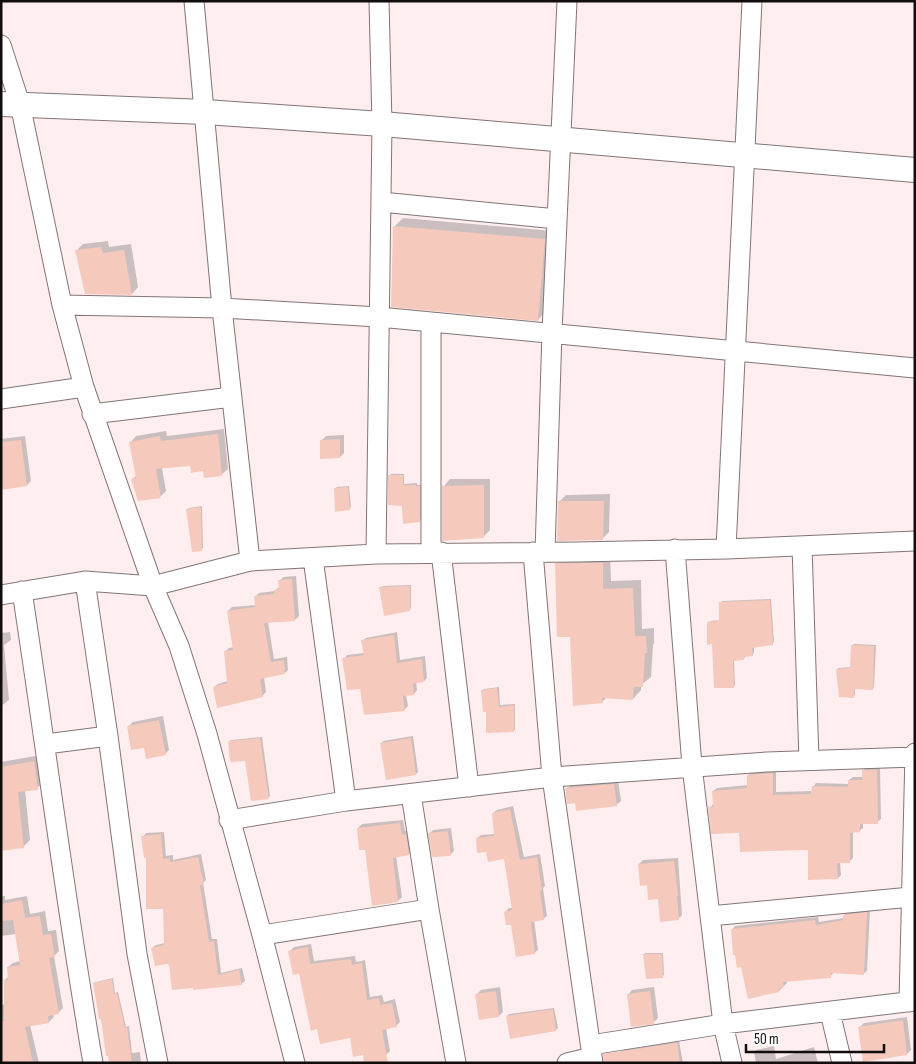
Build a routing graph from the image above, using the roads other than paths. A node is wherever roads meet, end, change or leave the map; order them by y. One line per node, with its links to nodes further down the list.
1 (194, 1): 7 (street)
2 (379, 1): 8 (street)
3 (568, 1): 9 (street)
4 (752, 1): 10 (street)
5 (1, 45): 6 (street)
6 (10, 104): 7 (street); 14 (street)
7 (205, 112): 8 (street); 15 (street)
8 (382, 124): 9 (street); 12 (street)
9 (561, 140): 10 (street); 13 (street)
10 (746, 156): 11 (street); 19 (street)
11 (915, 170)
12 (381, 202): 13 (street); 16 (street)
13 (557, 219): 18 (street)
14 (62, 305): 15 (street); 21 (street)
15 (222, 308): 16 (street); 22 (street)
16 (379, 317): 17 (street); 31 (street)
17 (430, 322): 18 (street); 29 (street)
18 (552, 332): 19 (street); 30 (street)
19 (736, 351): 20 (street); 28 (street)
20 (915, 368)
21 (84, 387): 23 (street); 24 (street)
22 (232, 397): 24 (street); 33 (street)
23 (1, 399)
24 (92, 414): 35 (street)
25 (915, 541): 26 (street)
26 (802, 546): 28 (street); 41 (street)
27 (675, 549): 28 (street); 30 (street); 42 (street)
28 (726, 549)
29 (436, 552): 30 (street); 31 (street); 44 (street)
30 (539, 552): 43 (street)
31 (376, 554): 32 (street)
32 (313, 558): 33 (street); 46 (street)
33 (250, 561): 35 (street)
34 (85, 581): 35 (street); 36 (street); 38 (street)
35 (154, 586): 47 (street)
36 (22, 591): 37 (street); 39 (street)
37 (1, 595)
38 (108, 736): 39 (street); 57 (street)
39 (46, 744): 56 (street)
40 (915, 755): 41 (street); 48 (street)
41 (809, 760): 42 (street)
42 (692, 766): 43 (street); 50 (street)
43 (552, 777): 44 (street); 55 (street)
44 (469, 787): 45 (street)
45 (411, 794): 46 (street); 49 (street)
46 (346, 801): 47 (street)
47 (229, 820): 51 (street)
48 (912, 898): 50 (street); 52 (street)
49 (429, 909): 51 (street); 59 (street)
50 (710, 916): 54 (street)
51 (262, 935): 58 (street)
52 (912, 1002): 53 (street)
53 (830, 1012): 54 (street); 62 (street)
54 (723, 1024): 55 (street); 61 (street)
55 (592, 1055): 60 (street)
56 (93, 1063)
57 (158, 1063)
58 (295, 1063)
59 (456, 1063)
60 (567, 1063)
61 (732, 1063)
62 (842, 1063)

